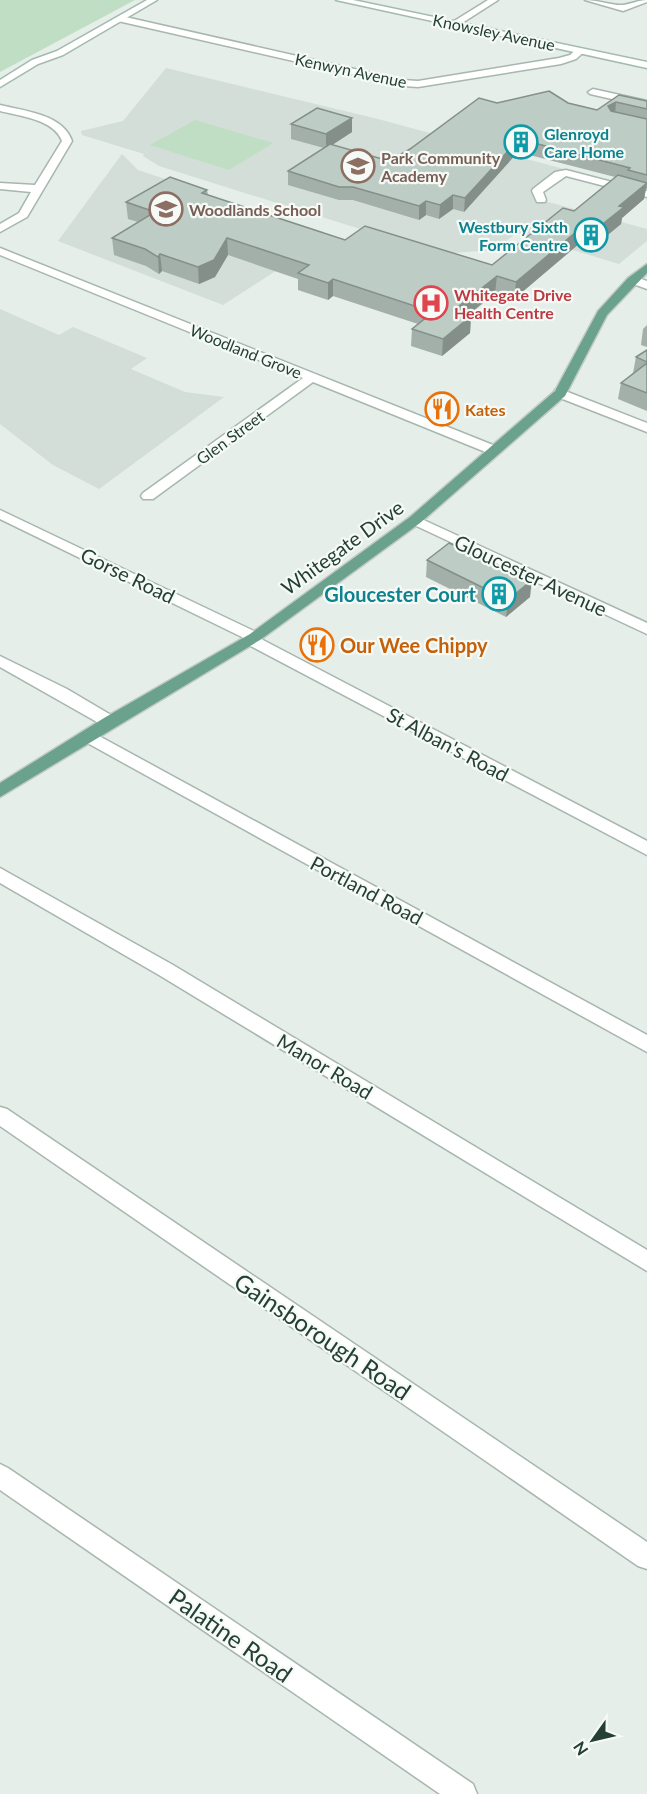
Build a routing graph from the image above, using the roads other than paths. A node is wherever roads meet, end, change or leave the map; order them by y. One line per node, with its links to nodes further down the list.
1 (153, 0): 8 (street)
2 (340, 0): 9 (street, Knowsley Avenue)
3 (494, 0): 9 (street)
4 (589, 0): 6 (street)
5 (645, 0): 6 (street)
6 (623, 8): 7 (street)
7 (637, 15)
8 (121, 19): 10 (street, Kenwyn Avenue); 12 (street)
9 (456, 23): 10 (street, Knowsley Avenue)
10 (581, 50): 11 (street, Knowsley Avenue)
11 (647, 65)
12 (0, 84)
13 (593, 92): 14 (street)
14 (647, 104)
15 (0, 108): 17 (street)
16 (0, 186): 17 (street)
17 (39, 189): 20 (street)
18 (647, 194): 19 (street)
19 (541, 200)
20 (0, 229)
21 (0, 251): 25 (street, Woodland Grove)
22 (647, 267): 23 (main road, Whitegate Drive)
23 (632, 280): 24 (street); 26 (main road, Whitegate Drive)
24 (647, 285)
25 (312, 377): 28 (street, Woodland Grove); 29 (street, Glen Street)
26 (560, 393): 27 (street); 28 (main road, Whitegate Drive)
27 (647, 428)
28 (492, 450): 31 (main road, Whitegate Drive)
29 (148, 496)
30 (0, 514): 33 (street, Gorse Road)
31 (415, 520): 32 (street, Gloucester Avenue); 33 (main road, Whitegate Drive)
32 (647, 629)
33 (252, 638): 35 (main road, Whitegate Drive); 38 (street, St Alban's Road)
34 (0, 661): 35 (street)
35 (110, 722): 36 (main road, Whitegate Drive)
36 (88, 736): 37 (main road, Whitegate Drive); 40 (street, Portland Road)
37 (0, 791)
38 (647, 849)
39 (0, 875): 42 (street, Manor Road)
40 (647, 1044)
41 (0, 1115): 44 (street, Gainsborough Road)
42 (647, 1261)
43 (0, 1476): 45 (street, Palatine Road)
44 (647, 1557)
45 (463, 1794)

